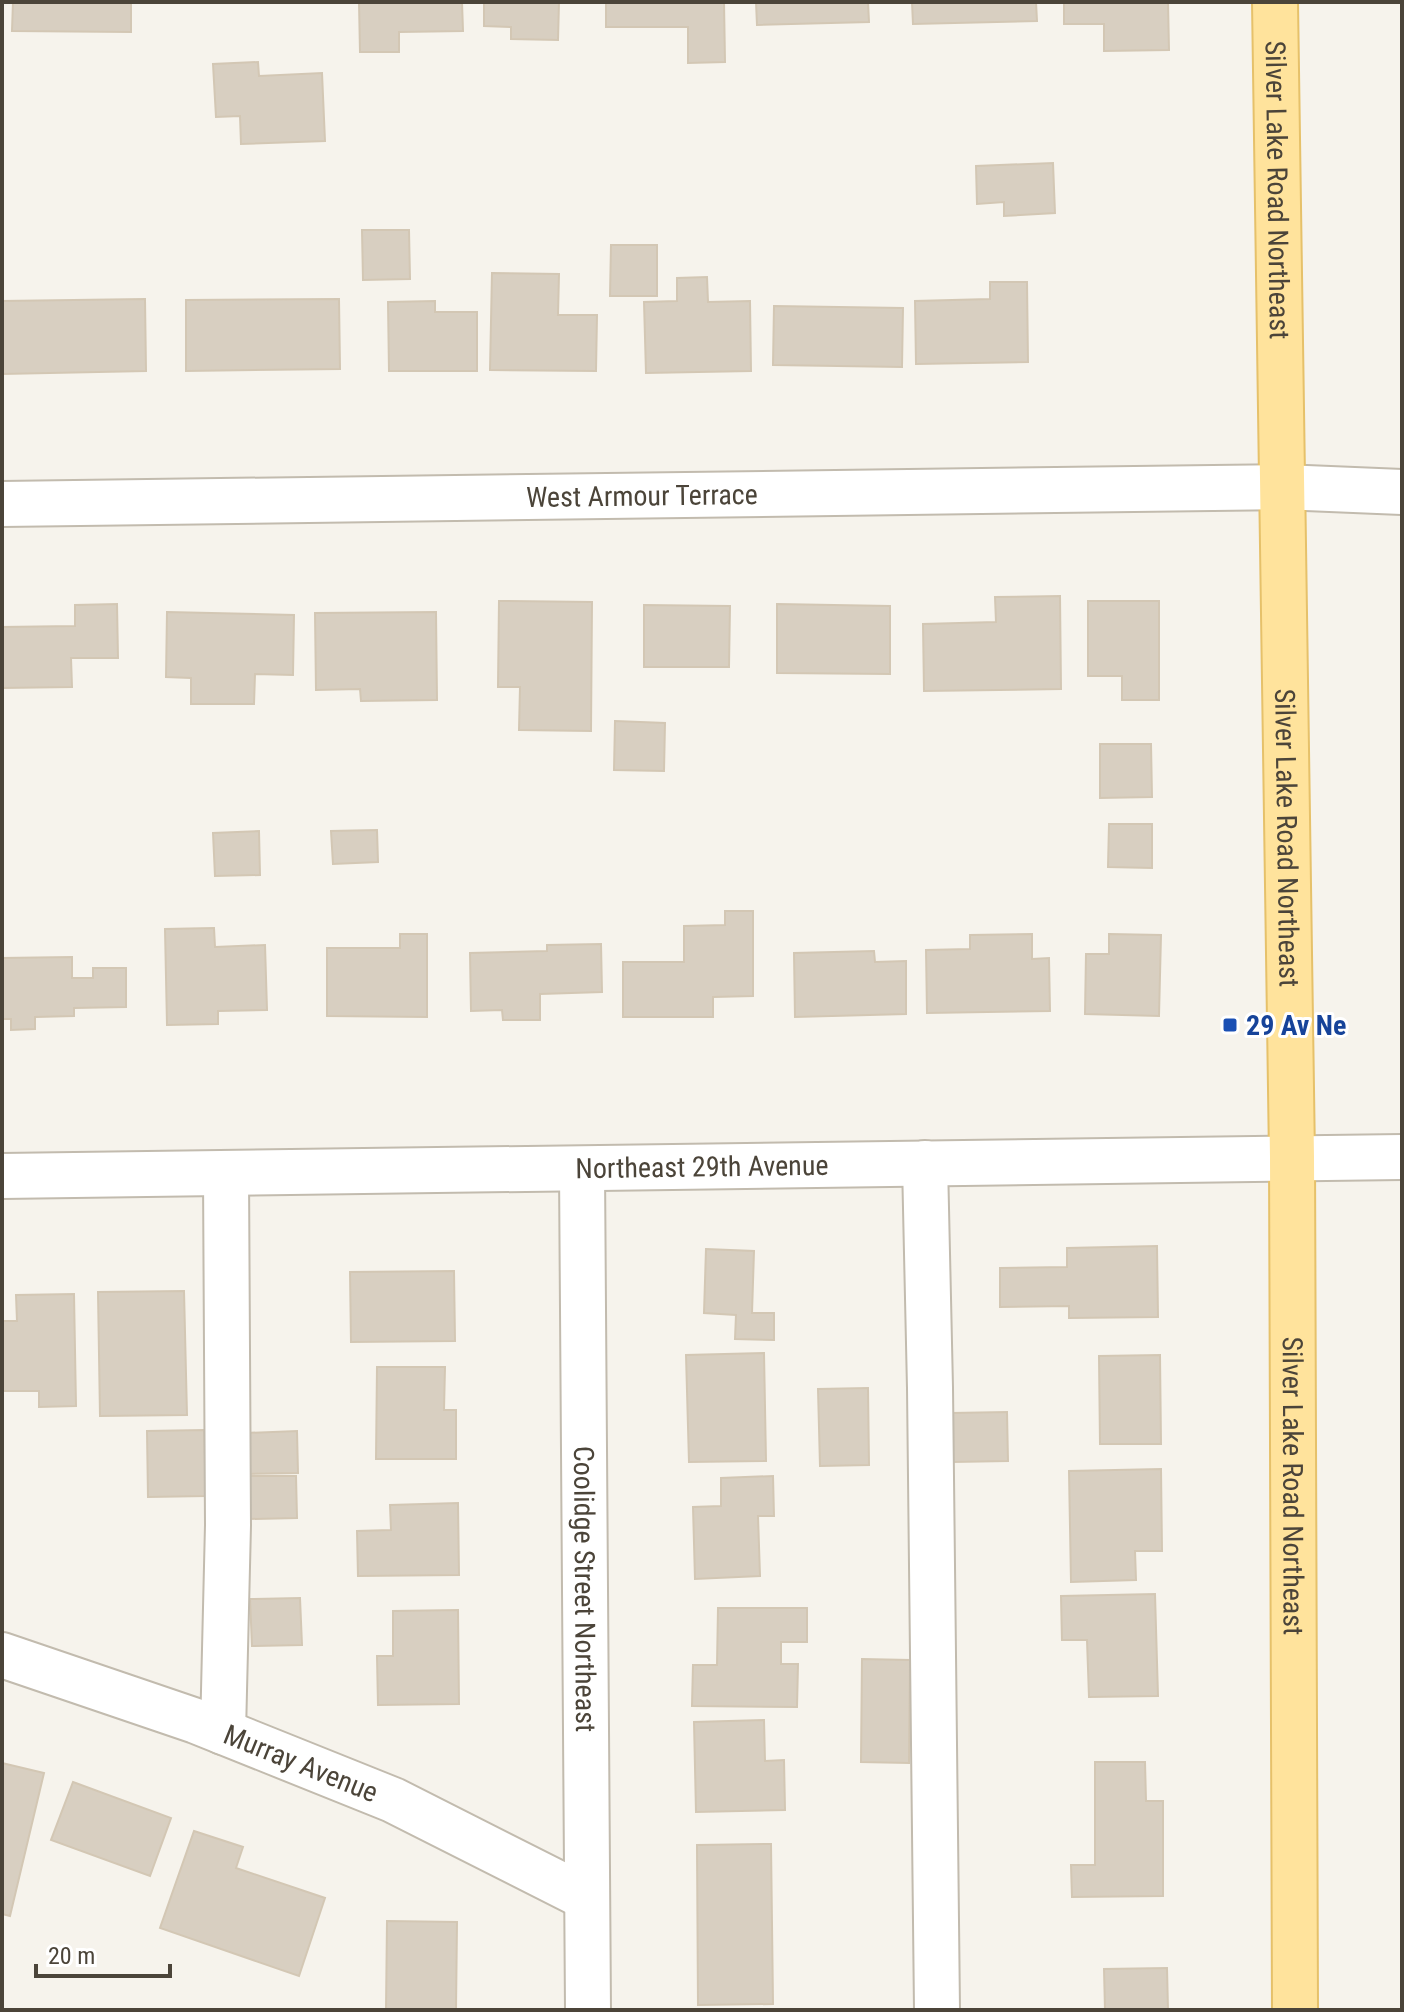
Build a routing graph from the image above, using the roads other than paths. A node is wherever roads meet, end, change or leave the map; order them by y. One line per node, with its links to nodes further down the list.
1 (1275, 2): 2 (main road, Silver Lake Road Northeast)
2 (1282, 487): 3 (street, West Armour Terrace); 4 (street, West Armour Terrace); 5 (main road, Silver Lake Road Northeast)
3 (1402, 492)
4 (2, 504)
5 (1292, 1157): 6 (street, Northeast 29th Avenue); 7 (street, Northeast 29th Avenue); 16 (main road, Silver Lake Road Northeast)
6 (1402, 1157)
7 (925, 1163): 8 (street, Northeast 29th Avenue); 15 (street)
8 (582, 1169): 9 (street, Northeast 29th Avenue); 13 (street, Coolidge Street Northeast)
9 (226, 1174): 10 (street, Northeast 29th Avenue); 12 (street)
10 (2, 1176)
11 (2, 1655): 12 (street, Murray Avenue)
12 (223, 1732): 13 (street, Murray Avenue)
13 (587, 1898): 14 (street, Coolidge Street Northeast)
14 (588, 2010)
15 (937, 2010)
16 (1295, 2010)

